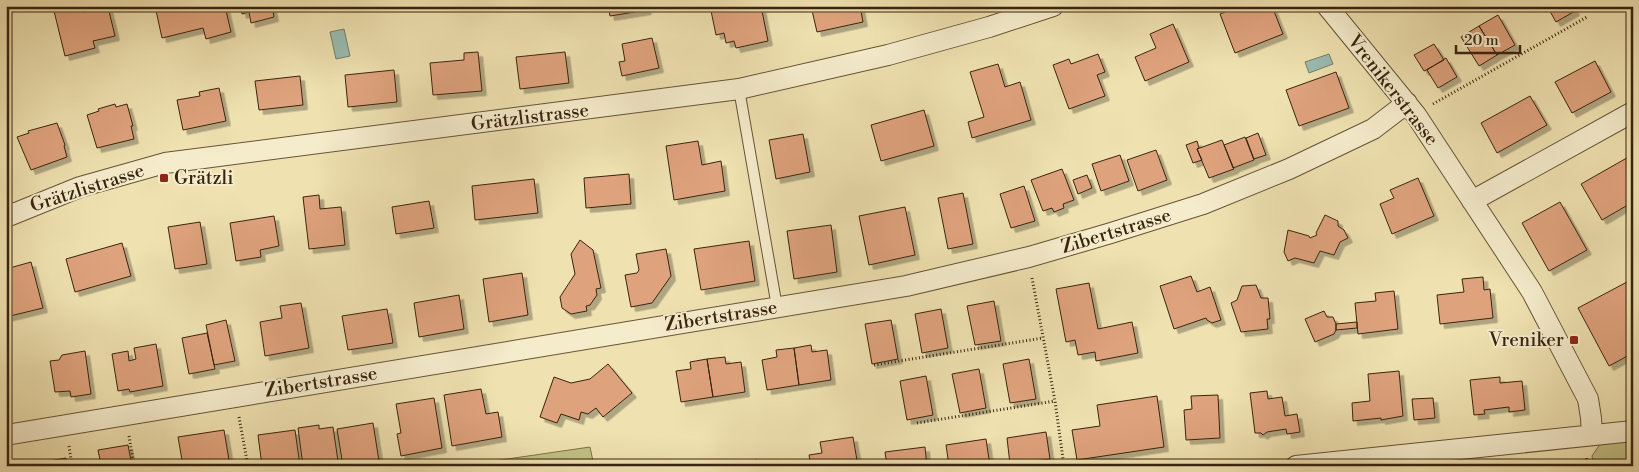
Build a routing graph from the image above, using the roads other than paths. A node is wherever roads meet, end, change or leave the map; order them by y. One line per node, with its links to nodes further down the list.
1 (1053, 6): 3 (street, Grätzlistrasse)
2 (1327, 6): 4 (street, Vrenikerstrasse)
3 (739, 89): 7 (street, Grätzlistrasse); 8 (lane)
4 (1412, 109): 6 (street, Vrenikerstrasse); 8 (street, Zibertstrasse)
5 (1633, 112): 6 (street)
6 (1472, 200): 11 (street, Vrenikerstrasse)
7 (6, 217)
8 (777, 307): 10 (street, Zibertstrasse)
9 (1633, 431): 11 (street)
10 (6, 435)
11 (1592, 435): 12 (street)
12 (1296, 466)

